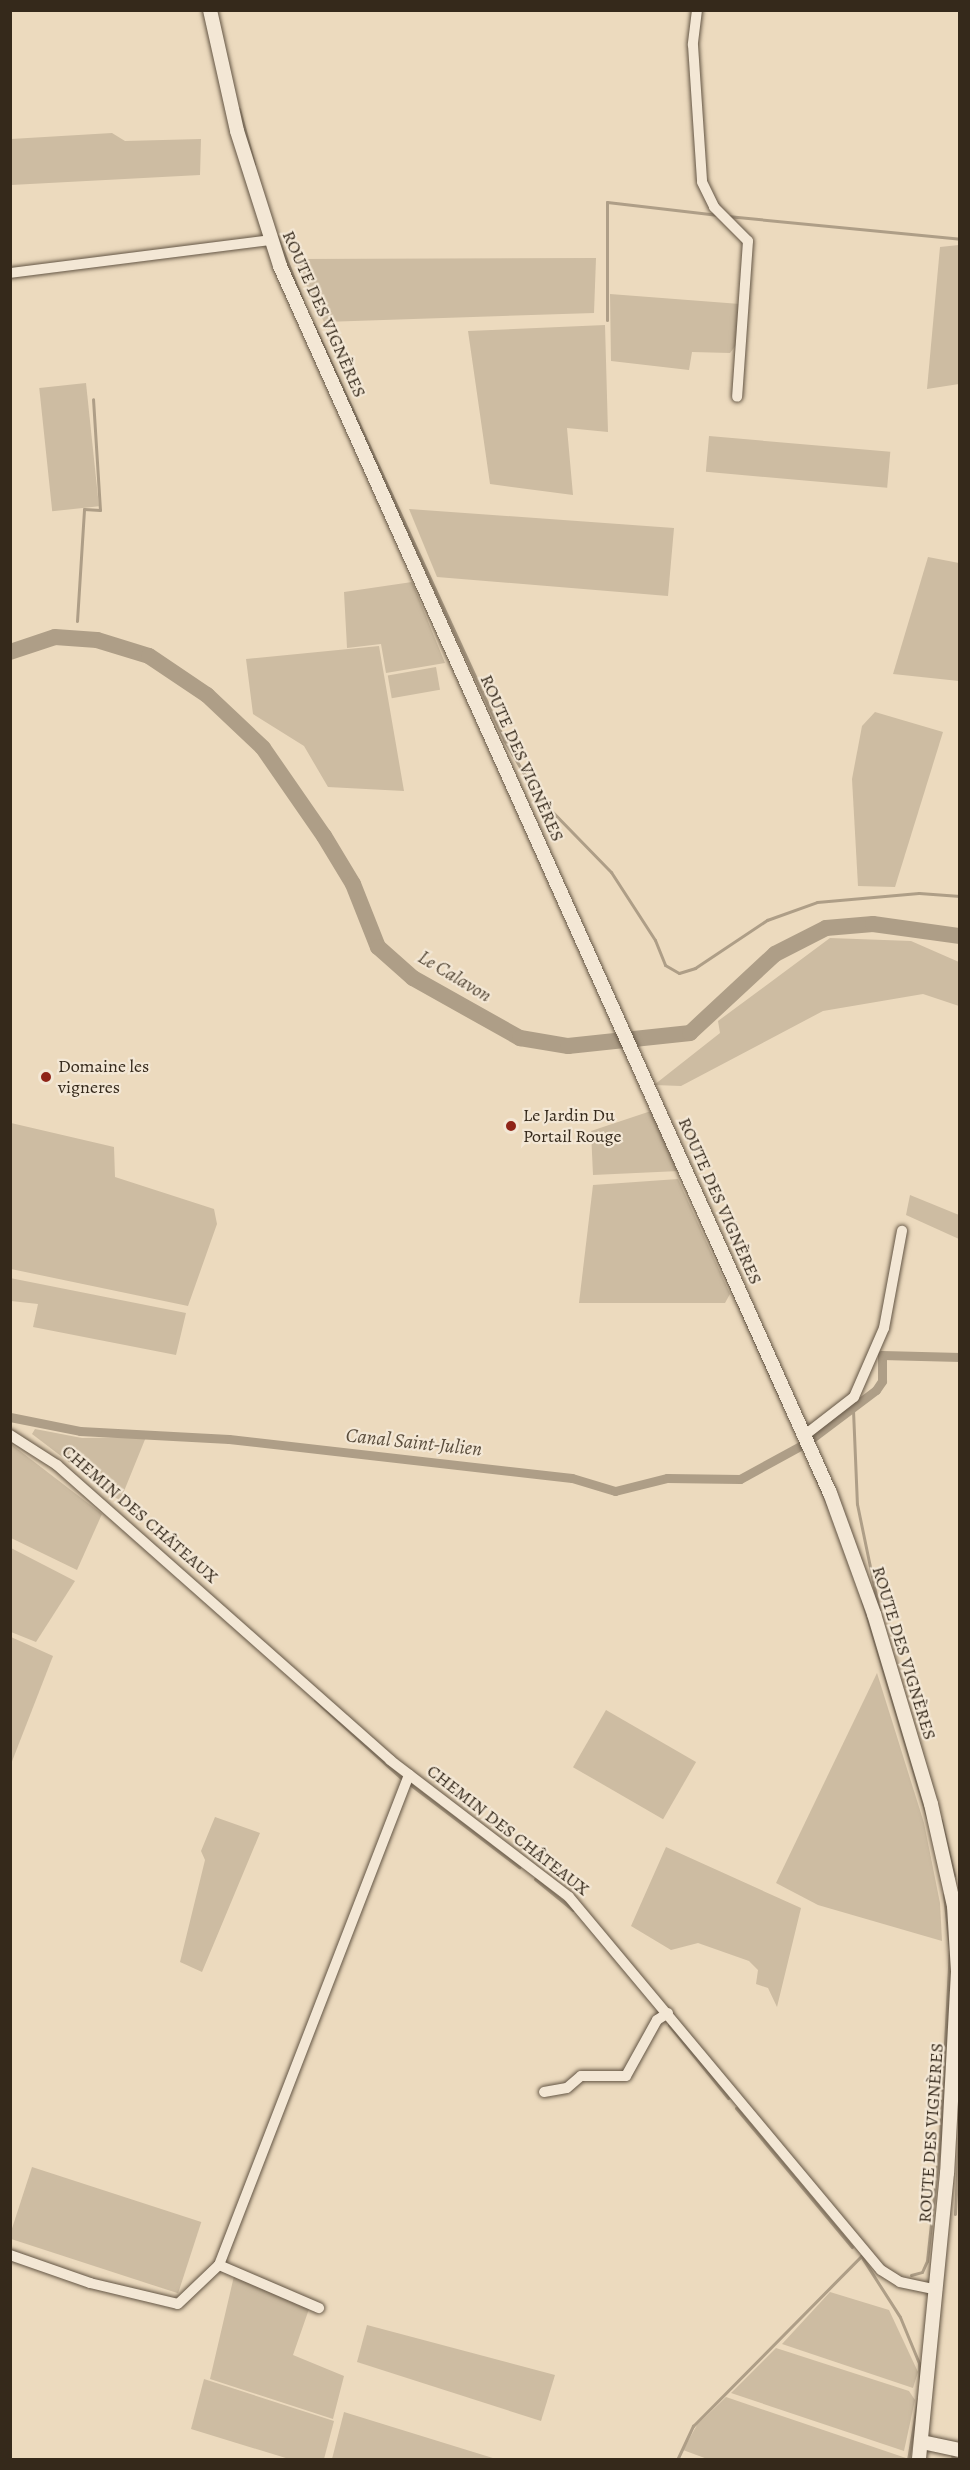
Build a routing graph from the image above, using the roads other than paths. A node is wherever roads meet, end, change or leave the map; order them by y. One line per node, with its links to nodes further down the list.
1 (210, 10): 3 (street, ROUTE DES VIGNÈRES)
2 (697, 10): 5 (street)
3 (271, 240): 4 (street); 8 (street, ROUTE DES VIGNÈRES)
4 (10, 273)
5 (737, 397)
6 (902, 1231): 8 (street)
7 (10, 1435): 9 (street, CHEMIN DES CHÂTEAUX)
8 (807, 1440): 14 (street, ROUTE DES VIGNÈRES)
9 (409, 1775): 10 (street, CHEMIN DES CHÂTEAUX); 13 (street)
10 (668, 2013): 11 (street); 14 (street, CHEMIN DES CHÂTEAUX)
11 (544, 2092)
12 (10, 2255): 13 (street)
13 (219, 2265): 15 (street)
14 (937, 2290): 16 (street, ROUTE DES VIGNÈRES)
15 (319, 2308)
16 (922, 2442): 17 (street); 18 (street, ROUTE DES VIGNÈRES)
17 (960, 2450)
18 (919, 2460)

